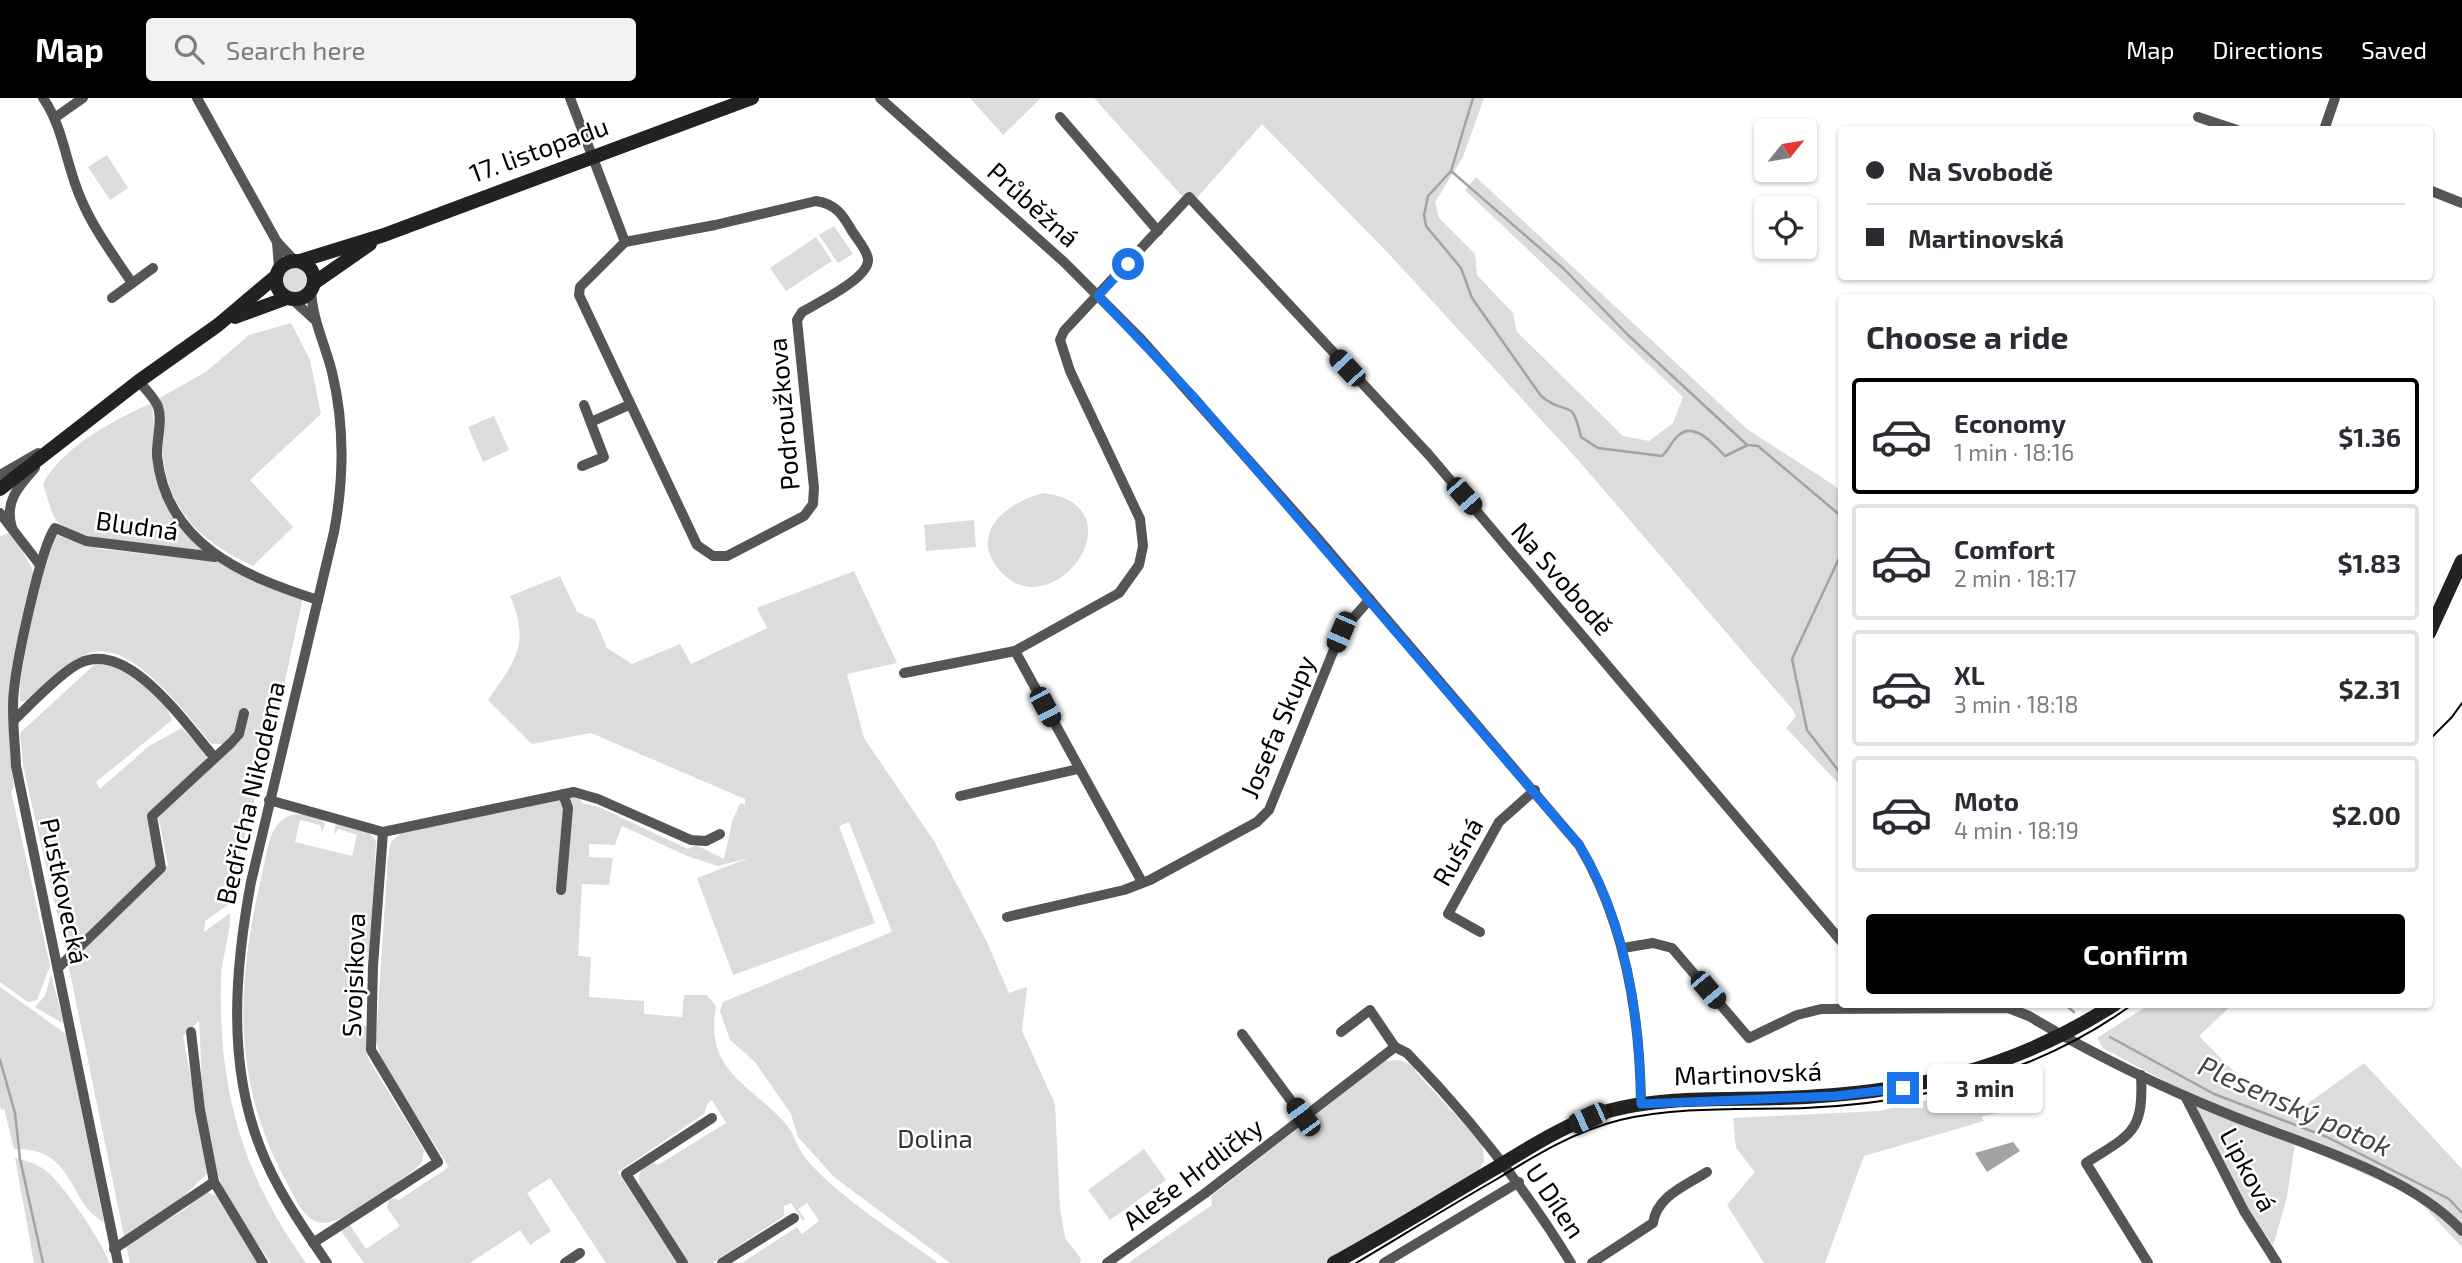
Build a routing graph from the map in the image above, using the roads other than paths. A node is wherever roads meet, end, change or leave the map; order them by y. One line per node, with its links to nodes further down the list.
1 (43, 98): 9 (street)
2 (83, 98): 9 (street)
3 (197, 98): 19 (street)
4 (570, 98): 14 (street)
5 (752, 98): 14 (main road, 17. listopadu)
6 (880, 98): 8 (street, Průběžná)
7 (2335, 98): 13 (street)
8 (888, 102): 26 (street, Průběžná)
9 (56, 117): 24 (street)
10 (1060, 117): 17 (street)
11 (2198, 117): 12 (street)
12 (2225, 126)
13 (2325, 126)
14 (591, 156): 18 (main road, 17. listopadu); 20 (street)
15 (2433, 192): 16 (street)
16 (2462, 204)
17 (1158, 231): 26 (street, Na Svobodě); 65 (street, Na Svobodě)
18 (384, 235): 21 (main road, 17. listopadu); 25 (main road, 17. listopadu)
19 (277, 242): 21 (street); 23 (street)
20 (625, 242): 33 (street, Podroužkova); 33 (street, Podroužkova)
21 (297, 261): 23 (main road); 25 (main road)
22 (153, 268): 24 (street)
23 (277, 273): 28 (main road); 30 (main road)
24 (132, 284): 27 (street)
25 (313, 286): 28 (main road); 29 (street, Bedřicha Nikodema)
26 (1098, 296): 46 (street, Průběžná); 49 (street, Na Svobodě)
27 (112, 298)
28 (290, 298): 29 (street); 30 (main road)
29 (314, 319): 47 (street, Bedřicha Nikodema)
30 (218, 325): 31 (main road)
31 (139, 381): 35 (main road); 43 (street)
32 (584, 405): 34 (street)
33 (629, 405): 34 (street)
34 (591, 422): 36 (street)
35 (57, 444): 37 (street); 38 (main road); 41 (street)
36 (582, 466)
37 (0, 475)
38 (0, 489)
39 (0, 513): 41 (street)
40 (0, 521): 41 (street)
41 (12, 528): 45 (street)
42 (55, 528): 43 (street, Bludná); 45 (street, Pustkovecká)
43 (215, 557): 47 (street)
44 (2462, 561): 48 (main road)
45 (40, 565): 52 (street, Pustkovecká)
46 (1370, 599): 55 (street, Průběžná); 61 (street, Josefa Skupy)
47 (318, 600): 58 (street, Bedřicha Nikodema)
48 (2433, 623)
49 (1015, 651): 50 (street); 54 (street)
50 (904, 673)
51 (244, 713): 53 (street)
52 (14, 720): 53 (street); 67 (street, Pustkovecká)
53 (214, 757): 67 (street)
54 (1078, 769): 57 (street); 61 (street)
55 (1535, 790): 64 (street, Rušná); 66 (street, Průběžná)
56 (563, 794): 59 (street); 60 (street); 62 (street)
57 (960, 796)
58 (269, 800): 59 (street); 87 (street, Bedřicha Nikodema)
59 (383, 832): 87 (street, Svojsíkova)
60 (720, 834)
61 (1142, 882): 63 (street, Josefa Skupy)
62 (561, 890)
63 (1007, 916)
64 (1480, 932)
65 (1838, 937)
66 (1623, 948): 68 (street); 78 (street, Průběžná)
67 (58, 968): 88 (street, Pustkovecká)
68 (1846, 1008)
69 (1971, 1008): 74 (street)
70 (2108, 1008): 74 (main road, Martinovská)
71 (191, 1032): 83 (street)
72 (1341, 1032): 75 (street)
73 (1241, 1034): 79 (street, Aleše Hrdličky)
74 (2064, 1034): 76 (street); 78 (main road, Martinovská)
75 (1395, 1047): 79 (street, Aleše Hrdličky); 81 (street)
76 (2141, 1075): 77 (street); 103 (street)
77 (2185, 1095): 86 (street); 104 (street, Lipková)
78 (1641, 1104): 81 (main road, Martinovská)
79 (1303, 1117): 97 (street, Aleše Hrdličky)
80 (712, 1118): 95 (street)
81 (1504, 1163): 84 (street, U Dílen); 89 (main road, Martinovská)
82 (1707, 1172): 102 (street, U Dílen)
83 (214, 1182): 88 (street); 92 (street)
84 (1519, 1182): 100 (street); 101 (street, U Dílen)
85 (794, 1218): 96 (street)
86 (2462, 1231)
87 (313, 1243): 93 (street, Bedřicha Nikodema)
88 (114, 1248): 91 (street, Pustkovecká)
89 (1359, 1249): 98 (main road, Martinovská); 99 (main road, Martinovská)
90 (580, 1253): 94 (street)
91 (118, 1263)
92 (263, 1263)
93 (327, 1263)
94 (565, 1263)
95 (682, 1263)
96 (722, 1263)
97 (1107, 1263)
98 (1334, 1263)
99 (1341, 1263)
100 (1384, 1263)
101 (1571, 1263)
102 (1592, 1263)
103 (2148, 1263)
104 (2277, 1263)

